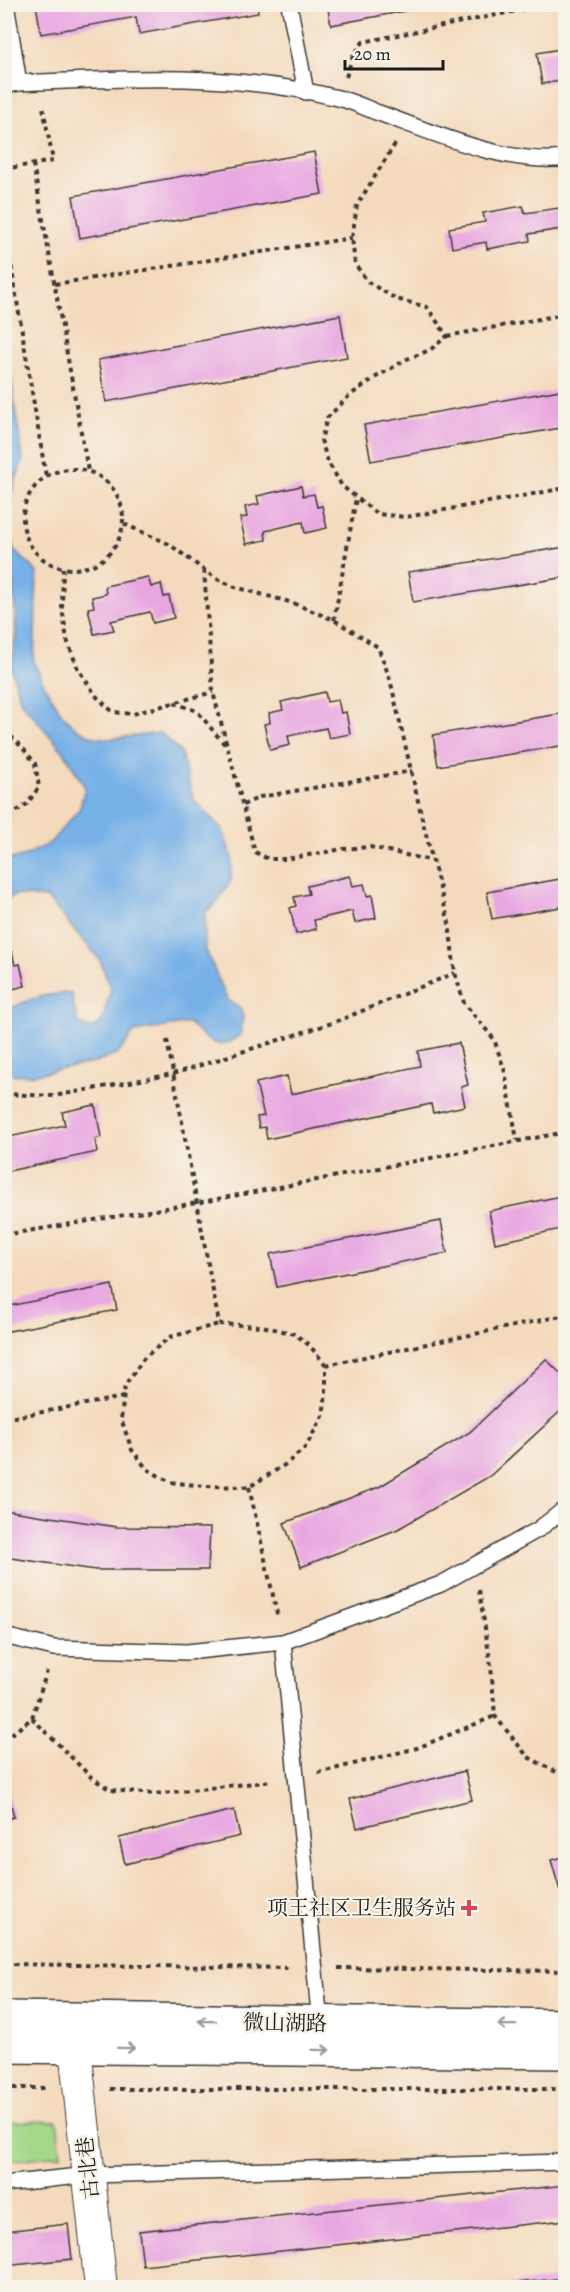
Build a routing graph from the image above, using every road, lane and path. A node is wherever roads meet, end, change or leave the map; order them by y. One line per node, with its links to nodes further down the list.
1 (6, 4): 5 (lane)
2 (289, 4): 6 (lane)
3 (551, 4): 7 (path)
4 (39, 82): 5 (lane); 6 (lane); 10 (path)
5 (12, 85)
6 (306, 92): 7 (lane)
7 (339, 98): 8 (lane)
8 (408, 123): 9 (lane); 13 (path)
9 (566, 158)
10 (33, 164): 11 (path); 14 (path)
11 (4, 169)
12 (4, 222): 18 (path)
13 (352, 238): 14 (path); 16 (path)
14 (55, 284): 17 (path)
15 (566, 314): 16 (path)
16 (447, 336): 20 (path)
17 (88, 471): 18 (path); 21 (path)
18 (46, 477): 22 (path)
19 (566, 488): 20 (path)
20 (356, 498): 24 (path)
21 (124, 524): 22 (path); 23 (path)
22 (63, 568): 26 (path)
23 (204, 570): 24 (path); 25 (path)
24 (334, 620): 29 (path)
25 (213, 692): 26 (path); 28 (path)
26 (174, 703): 28 (path)
27 (4, 730): 31 (path)
28 (227, 748): 30 (path)
29 (412, 771): 30 (path); 32 (path)
30 (243, 805): 32 (path)
31 (4, 820)
32 (433, 861): 33 (path)
33 (455, 973): 35 (path); 38 (path)
34 (167, 1040): 35 (path)
35 (173, 1074): 36 (path); 39 (path)
36 (4, 1094)
37 (566, 1132): 38 (path)
38 (517, 1140): 39 (path)
39 (197, 1203): 40 (path); 42 (path)
40 (4, 1234)
41 (566, 1315): 43 (path)
42 (219, 1324): 43 (path); 44 (path)
43 (326, 1365): 46 (path)
44 (124, 1397): 45 (path); 46 (path)
45 (4, 1419)
46 (249, 1486): 50 (path)
47 (566, 1508): 48 (lane)
48 (475, 1565): 50 (lane); 52 (path)
49 (4, 1636): 51 (lane)
50 (283, 1642): 51 (lane); 56 (lane)
51 (54, 1647): 53 (path)
52 (495, 1716): 55 (path); 56 (path)
53 (32, 1718): 54 (path); 56 (path)
54 (4, 1740)
55 (566, 1774)
56 (297, 1778): 58 (lane)
57 (4, 1964): 58 (path)
58 (315, 1968): 59 (path); 61 (lane)
59 (566, 1971)
60 (4, 2018): 61 (street, 微山湖路, one-way to 60)
61 (320, 2023): 62 (street, 微山湖路, one-way to 61)
62 (566, 2026)
63 (4, 2046): 64 (street, 微山湖路)
64 (75, 2048): 65 (street, 微山湖路, one-way to 65); 67 (street, 古北巷)
65 (566, 2052)
66 (4, 2088): 67 (path)
67 (79, 2089): 68 (path); 70 (street, 古北巷)
68 (566, 2089)
69 (566, 2162): 70 (lane)
70 (89, 2175): 71 (lane); 72 (street, 古北巷)
71 (4, 2184)
72 (101, 2288)

